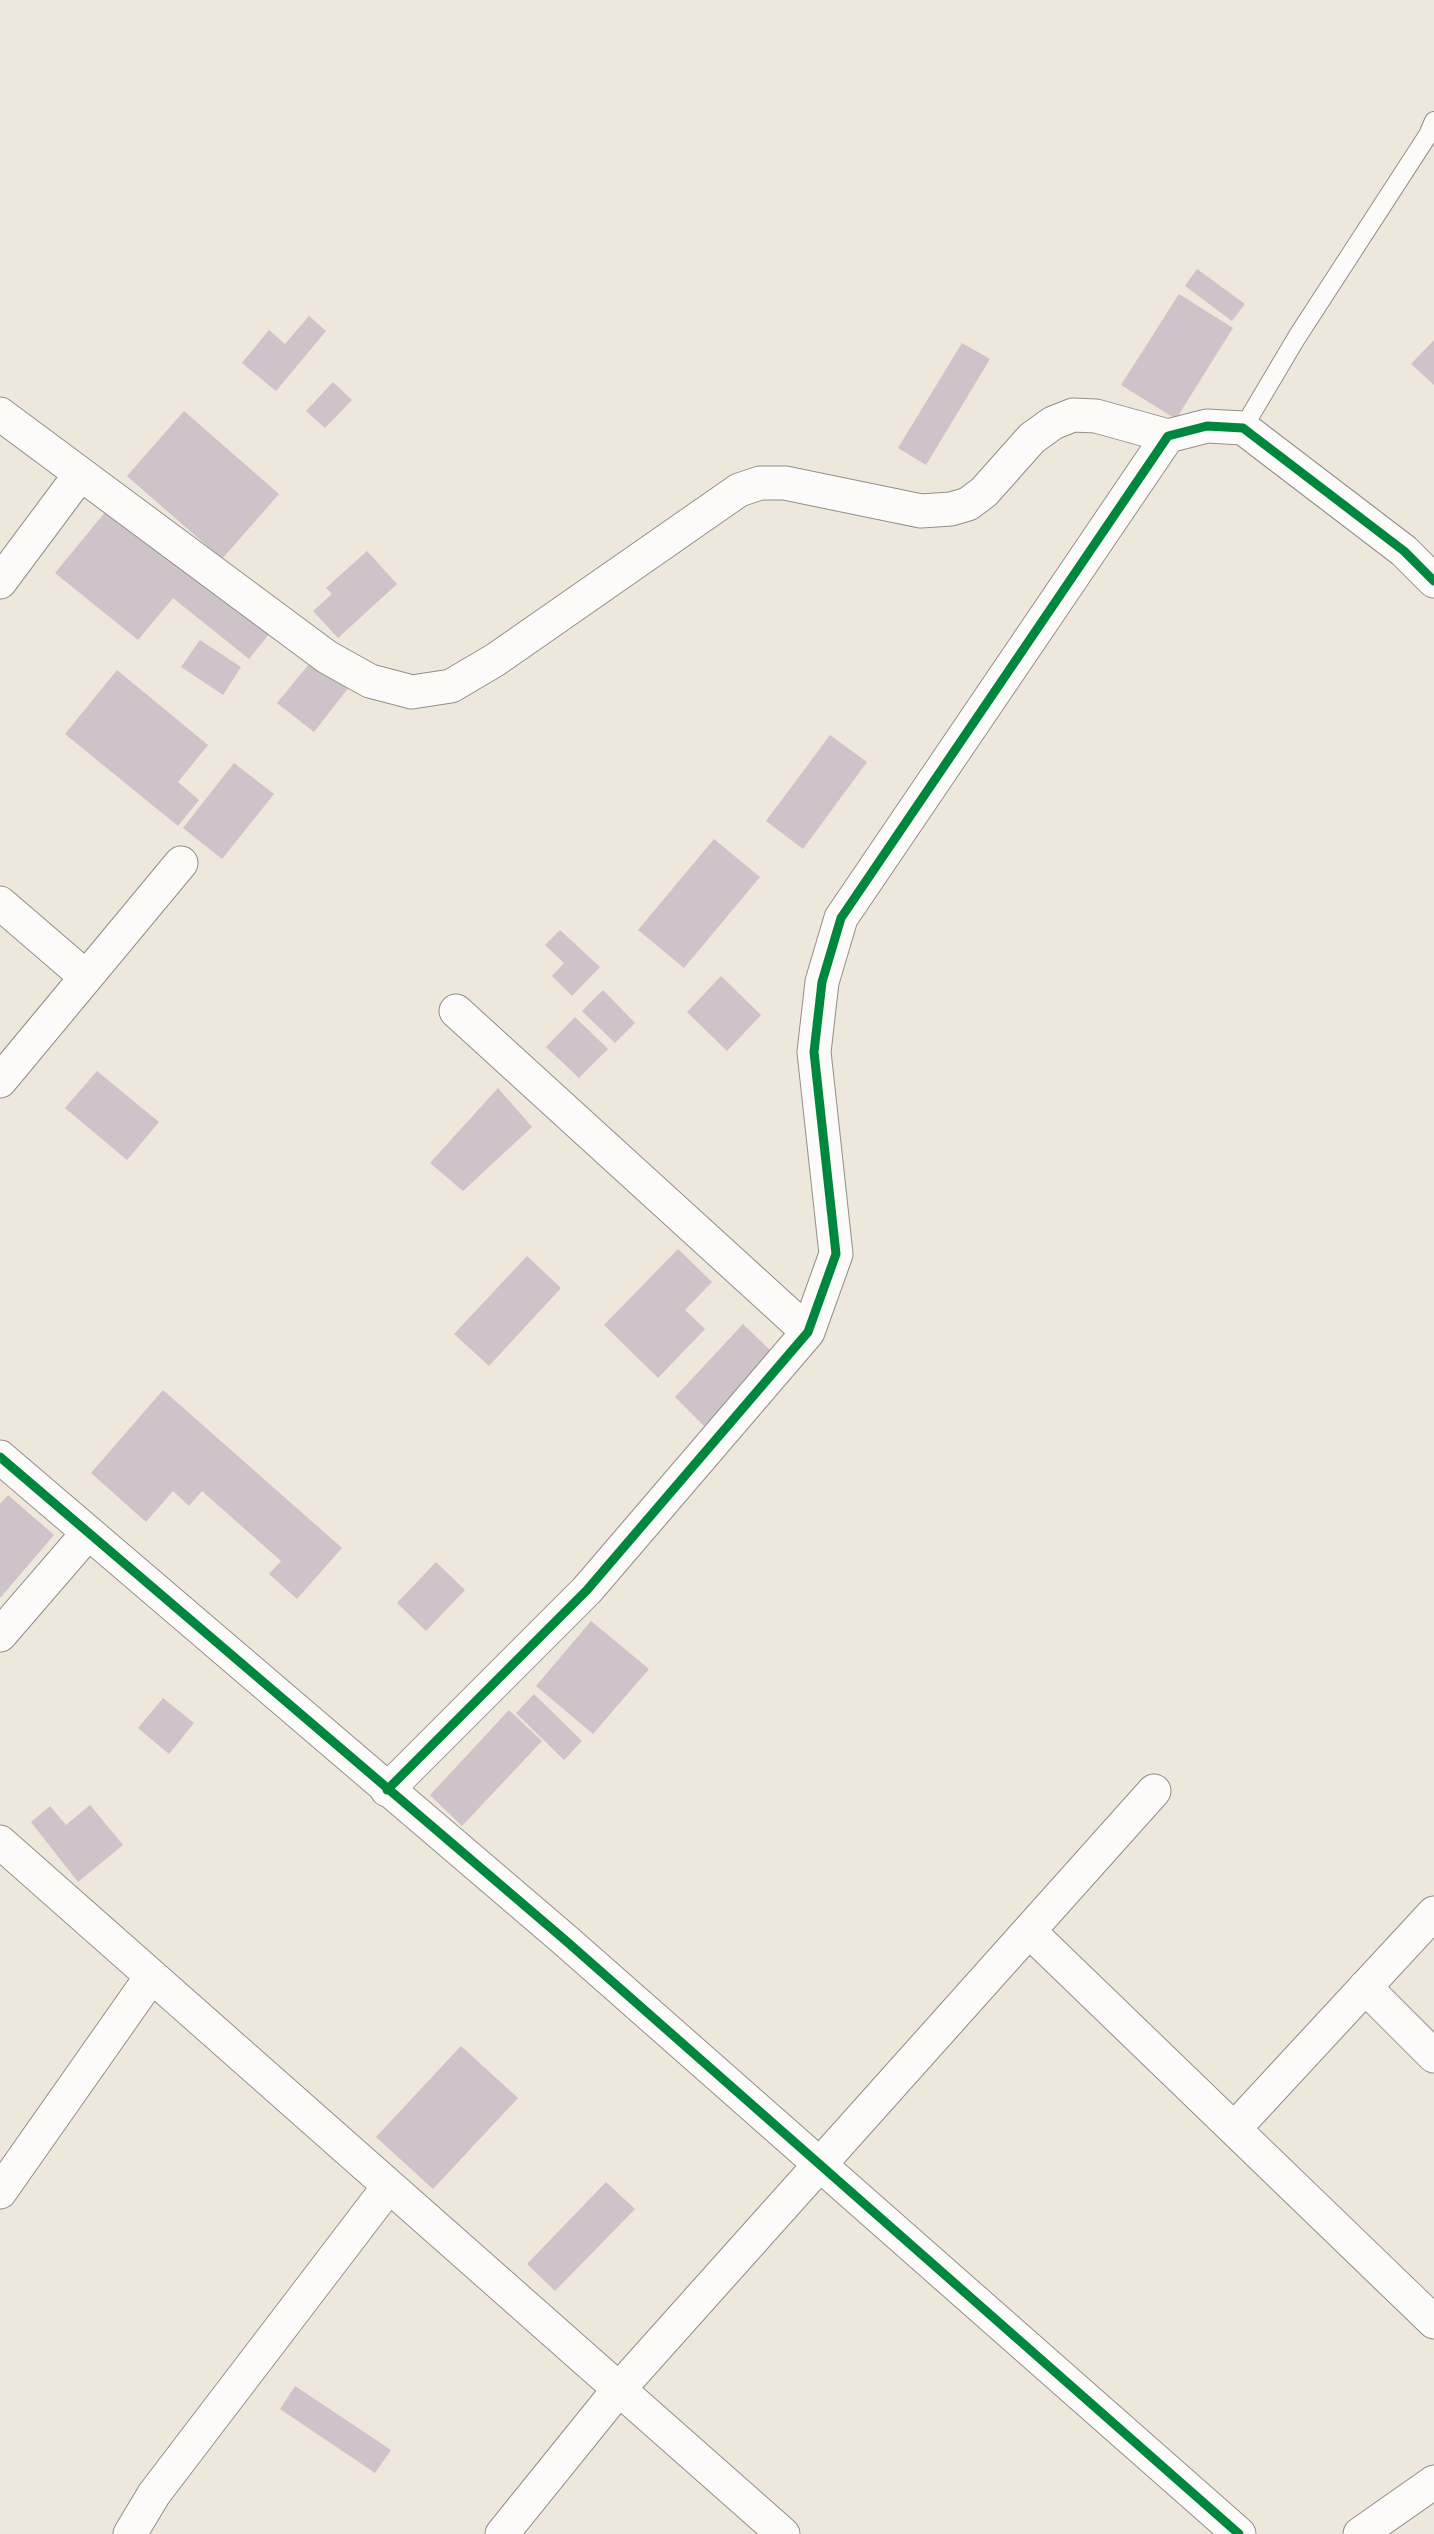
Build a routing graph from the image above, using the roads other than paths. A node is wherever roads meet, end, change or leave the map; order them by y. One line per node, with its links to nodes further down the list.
1 (1434, 120): 3 (lane)
2 (0, 414): 5 (street)
3 (1243, 428): 4 (street); 6 (street)
4 (1168, 436): 5 (street); 13 (street)
5 (79, 476): 7 (street)
6 (1434, 581)
7 (0, 582)
8 (181, 863): 10 (street)
9 (0, 903): 10 (street)
10 (86, 977): 12 (street)
11 (456, 1011): 13 (street)
12 (0, 1081)
13 (808, 1332): 17 (street)
14 (0, 1457): 15 (street)
15 (88, 1533): 16 (street); 17 (street)
16 (0, 1635)
17 (387, 1790): 26 (street)
18 (1154, 1791): 21 (street)
19 (0, 1842): 22 (street)
20 (1434, 1913): 23 (street)
21 (1029, 1930): 25 (street); 26 (street)
22 (151, 1977): 27 (street); 28 (street)
23 (1365, 1987): 24 (street); 25 (street)
24 (1434, 2056)
25 (1234, 2129): 29 (street)
26 (821, 2166): 30 (street); 35 (street)
27 (389, 2186): 30 (street); 32 (street)
28 (0, 2192)
29 (1434, 2322)
30 (619, 2389): 33 (street); 34 (street)
31 (1434, 2482): 36 (street)
32 (130, 2534)
33 (502, 2534)
34 (783, 2534)
35 (1239, 2534)
36 (1360, 2534)

